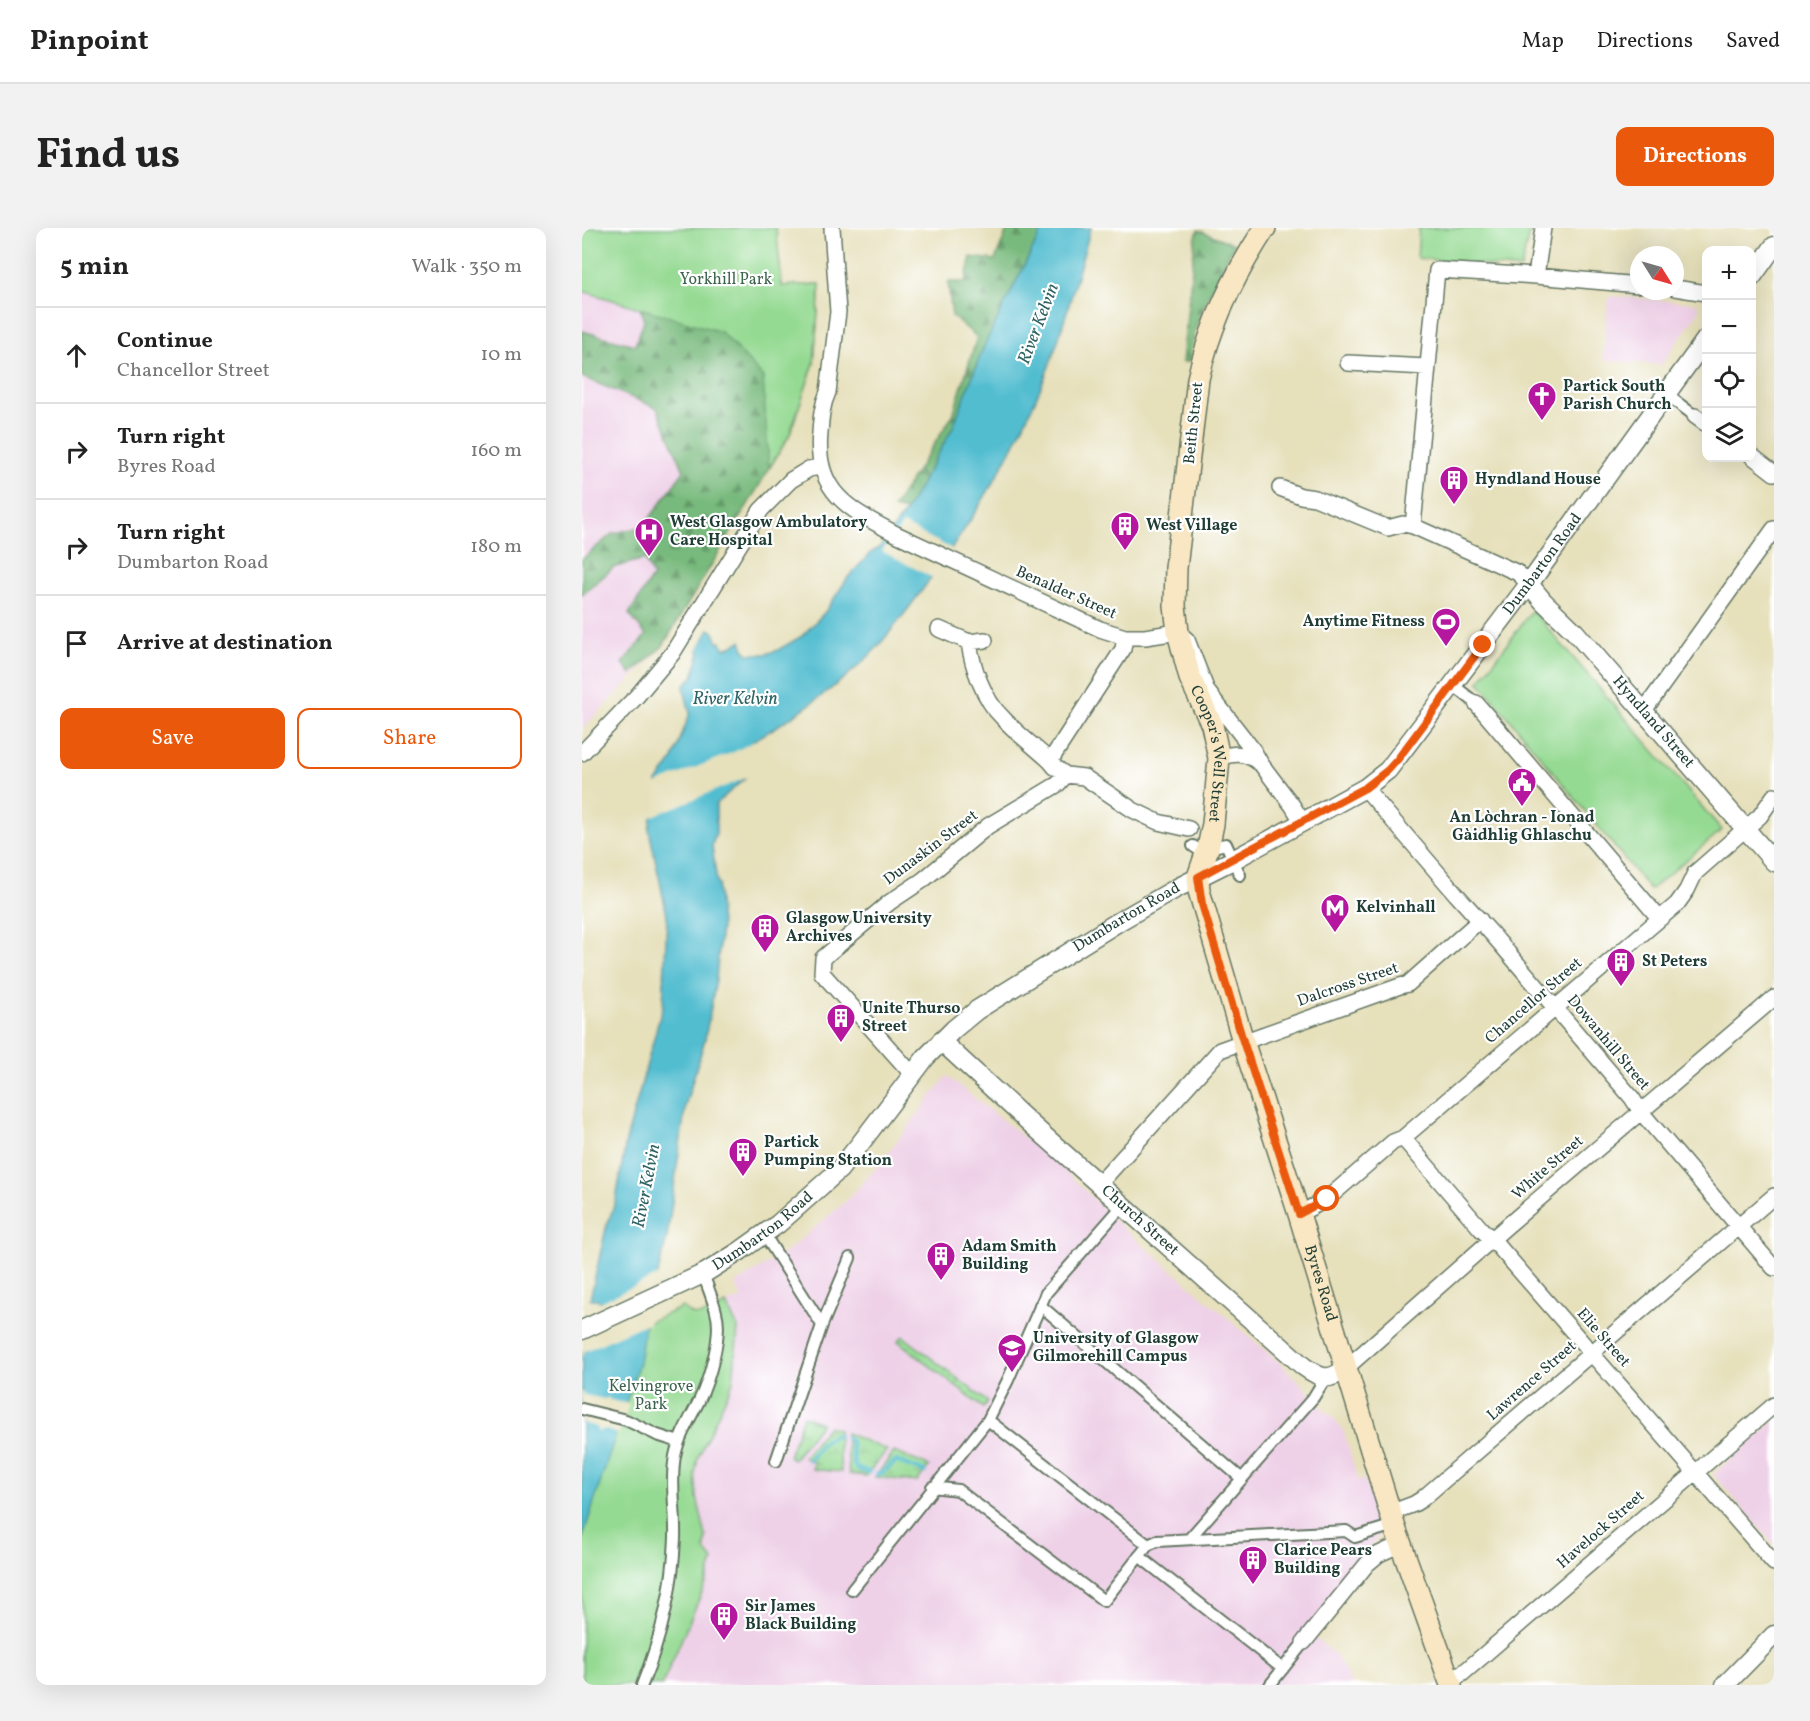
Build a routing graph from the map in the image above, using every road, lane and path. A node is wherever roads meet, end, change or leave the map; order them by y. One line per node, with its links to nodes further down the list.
1 (832, 228): 16 (street)
2 (1265, 228): 23 (main road, Beith Street)
3 (1543, 228): 6 (street)
4 (1773, 251): 5 (street)
5 (1756, 272)
6 (1536, 276): 7 (street); 12 (street)
7 (1630, 284)
8 (1684, 289): 9 (street)
9 (1702, 292)
10 (1702, 346): 13 (street, Dumbarton Road)
11 (1348, 363): 12 (street)
12 (1427, 367): 19 (street)
13 (1666, 394): 14 (street); 21 (street, Dumbarton Road)
14 (1701, 420)
15 (1756, 459): 17 (street)
16 (820, 467): 24 (street, Benalder Street); 30 (street)
17 (1774, 472)
18 (1280, 488): 19 (street)
19 (1413, 526): 21 (street)
20 (1774, 529): 29 (street)
21 (1529, 584): 27 (street, Dumbarton Road); 29 (street, Hyndland Street)
22 (939, 629): 26 (street)
23 (1178, 632): 24 (street, Benalder Street); 31 (main road, Cooper's Well Street); 33 (street)
24 (1125, 637): 32 (street)
25 (985, 640): 26 (street)
26 (969, 642): 32 (street)
27 (1453, 685): 28 (street); 35 (street, Dumbarton Road)
28 (1476, 703): 44 (street)
29 (1643, 712): 39 (street, Hyndland Street)
30 (582, 753)
31 (1219, 758): 33 (street); 40 (main road, Cooper's Well Street)
32 (1050, 760): 34 (street)
33 (1261, 764): 37 (street)
34 (1066, 775): 38 (street); 50 (street, Dunaskin Street)
35 (1365, 788): 37 (street, Dumbarton Road); 45 (street, Dowanhill Street)
36 (1774, 796): 39 (street, Chancellor Street)
37 (1302, 821): 42 (street, Dumbarton Road)
38 (1189, 829)
39 (1746, 829): 41 (street, Hyndland Street); 44 (street, Chancellor Street)
40 (1201, 847): 42 (street); 43 (main road, Cooper's Well Street)
41 (1774, 862)
42 (1237, 867): 43 (street, Dumbarton Road)
43 (1198, 877): 48 (street, Dumbarton Road); 49 (main road, Byres Road)
44 (1659, 918): 47 (street, Chancellor Street)
45 (1479, 920): 47 (street, Dowanhill Street); 49 (street, Dalcross Street)
46 (1774, 998): 51 (street, White Street)
47 (1555, 1007): 51 (street, Dowanhill Street); 52 (street, Chancellor Street)
48 (941, 1041): 50 (street, Dumbarton Road); 53 (street, Church Street)
49 (1243, 1041): 53 (street, Dalcross Street); 56 (main road, Byres Road)
50 (912, 1074): 58 (street, Dumbarton Road)
51 (1641, 1112): 57 (street, Dowanhill Street); 59 (street, White Street)
52 (1403, 1138): 56 (street, Chancellor Street); 59 (street, Elie Street)
53 (1099, 1184): 55 (street, Church Street)
54 (1774, 1196): 57 (street, Lawrence Street)
55 (1123, 1205): 63 (street); 68 (street, Church Street)
56 (1299, 1214): 67 (main road, Byres Road)
57 (1739, 1226): 61 (street, Dowanhill Street); 66 (street, Lawrence Street)
58 (764, 1234): 62 (street, Dumbarton Road); 64 (street)
59 (1493, 1240): 66 (street, Elie Street); 67 (street, White Street)
60 (850, 1258): 64 (street)
61 (1774, 1268)
62 (703, 1273): 65 (street, Dumbarton Road); 72 (street)
63 (1040, 1305): 71 (street); 75 (street)
64 (822, 1325): 73 (street)
65 (582, 1330)
66 (1592, 1353): 74 (street, Elie Street); 77 (street, Lawrence Street)
67 (1346, 1368): 68 (street); 77 (main road, Byres Road)
68 (1326, 1377): 75 (street)
69 (1774, 1405): 74 (street, Havelock Street)
70 (582, 1409): 72 (street)
71 (988, 1420): 76 (street); 79 (street)
72 (679, 1442): 87 (street)
73 (776, 1461)
74 (1695, 1472): 81 (street, Elie Street); 86 (street, Havelock Street)
75 (1242, 1479): 78 (street)
76 (933, 1487): 80 (street); 82 (street)
77 (1395, 1527): 78 (street); 84 (street, Lawrence Street); 86 (main road, Byres Road)
78 (1189, 1539): 79 (street)
79 (1148, 1545): 80 (street)
80 (1139, 1556): 85 (street)
81 (1774, 1563)
82 (852, 1590)
83 (1774, 1635): 89 (street)
84 (1305, 1642): 85 (street)
85 (1283, 1669): 88 (street)
86 (1451, 1684)
87 (642, 1685)
88 (1270, 1685)
89 (1725, 1685)

